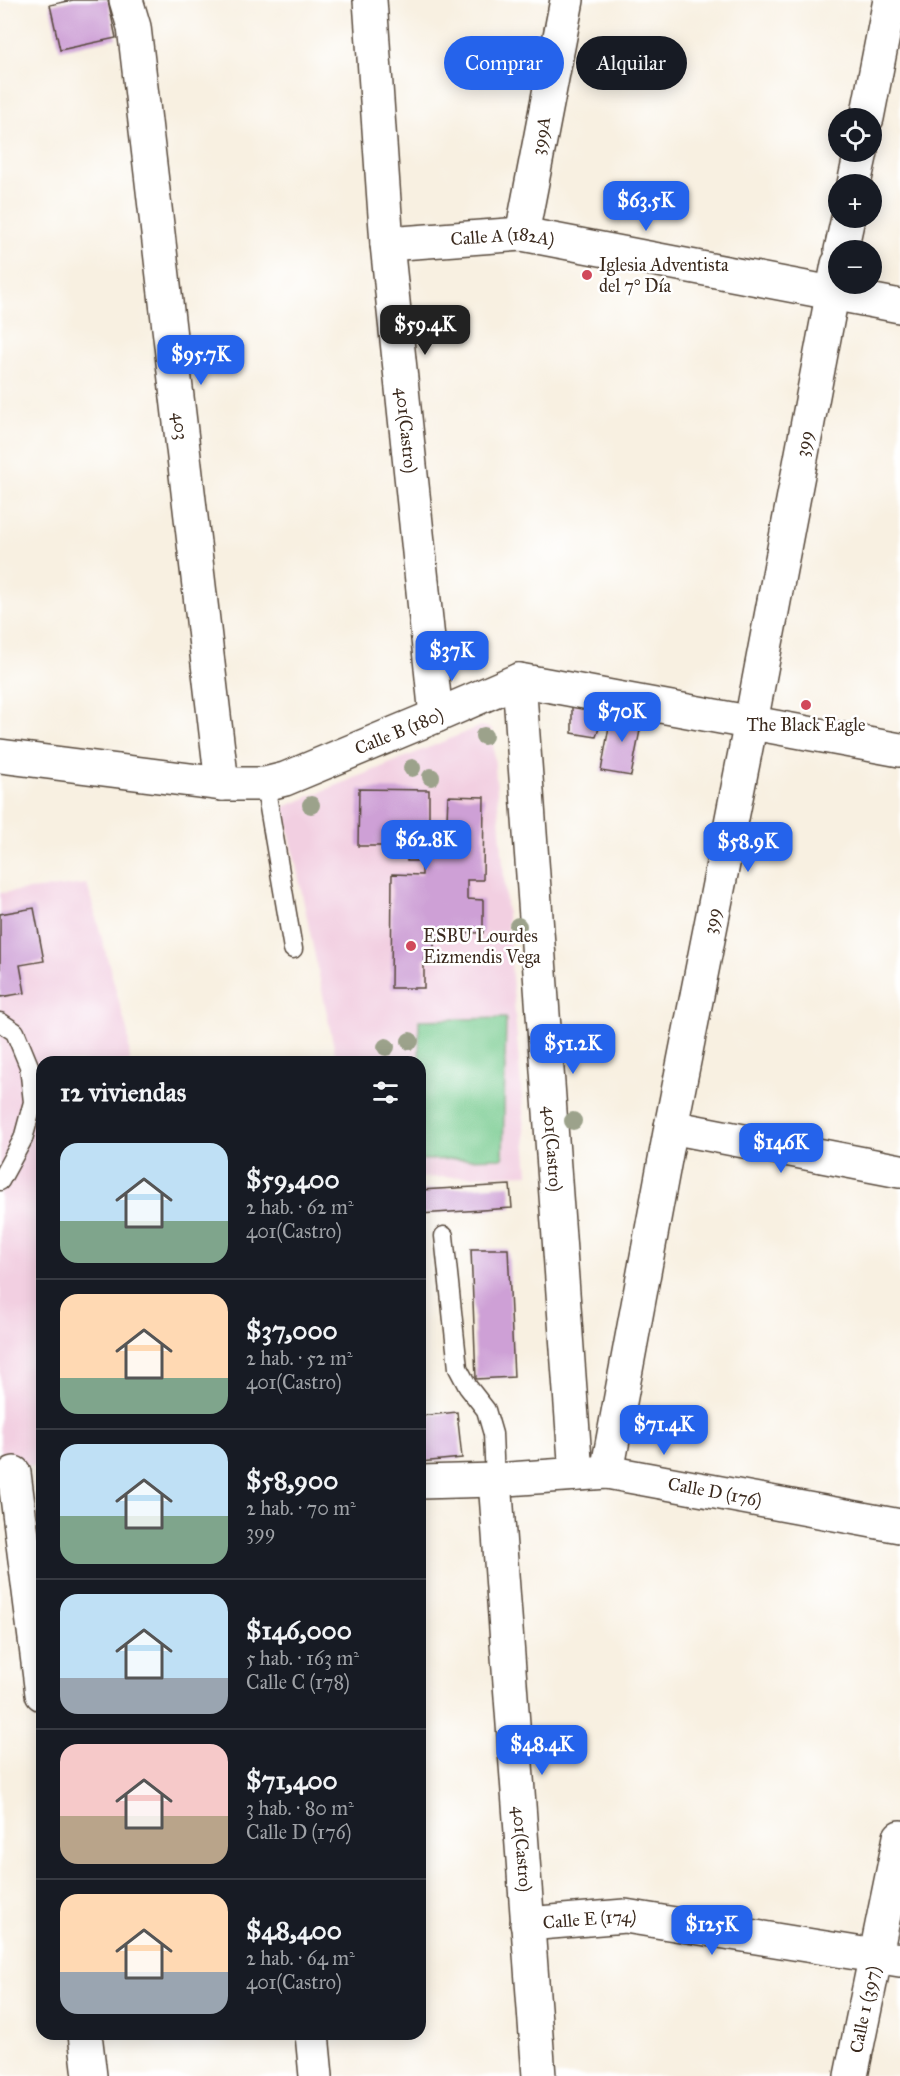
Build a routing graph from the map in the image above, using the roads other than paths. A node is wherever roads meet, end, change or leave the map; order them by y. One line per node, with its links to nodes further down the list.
1 (126, 0): 17 (street, 403)
2 (370, 0): 7 (street, 401(Castro))
3 (567, 0): 6 (street, 399A)
4 (890, 0): 5 (street)
5 (869, 108)
6 (522, 234): 7 (street, Calle A (182A)); 8 (street, Calle A (182A))
7 (387, 244): 13 (street, 401(Castro))
8 (828, 278)
9 (833, 294): 14 (street, 399)
10 (872, 294): 11 (street, Calle A (182A))
11 (900, 306)
12 (519, 680): 13 (street, Calle B (180)); 14 (street); 26 (street, 401(Castro))
13 (436, 717): 18 (street, Calle B (180))
14 (752, 722): 15 (street); 21 (street, 399)
15 (900, 750)
16 (0, 756): 17 (street, Calle B (180))
17 (222, 784): 18 (street, Calle B (180))
18 (265, 784): 19 (lane)
19 (293, 949)
20 (0, 1022): 23 (lane)
21 (671, 1127): 22 (street); 26 (street, 399)
22 (900, 1171)
23 (0, 1181)
24 (444, 1236): 27 (lane)
25 (19, 1473): 30 (street)
26 (592, 1473): 27 (street, Calle D (176)); 29 (street, Calle D (176))
27 (495, 1480): 28 (street, Calle D (176)); 32 (street, 401(Castro))
28 (426, 1482)
29 (900, 1526)
30 (36, 1636)
31 (900, 1837): 33 (street, Calle 1 (397))
32 (527, 1924): 33 (street, Calle E (174)); 38 (street, 401(Castro))
33 (888, 1957): 39 (street, Calle 1 (397))
34 (86, 2040): 36 (street)
35 (313, 2040): 37 (street)
36 (90, 2076)
37 (316, 2076)
38 (539, 2076)
39 (852, 2076)

